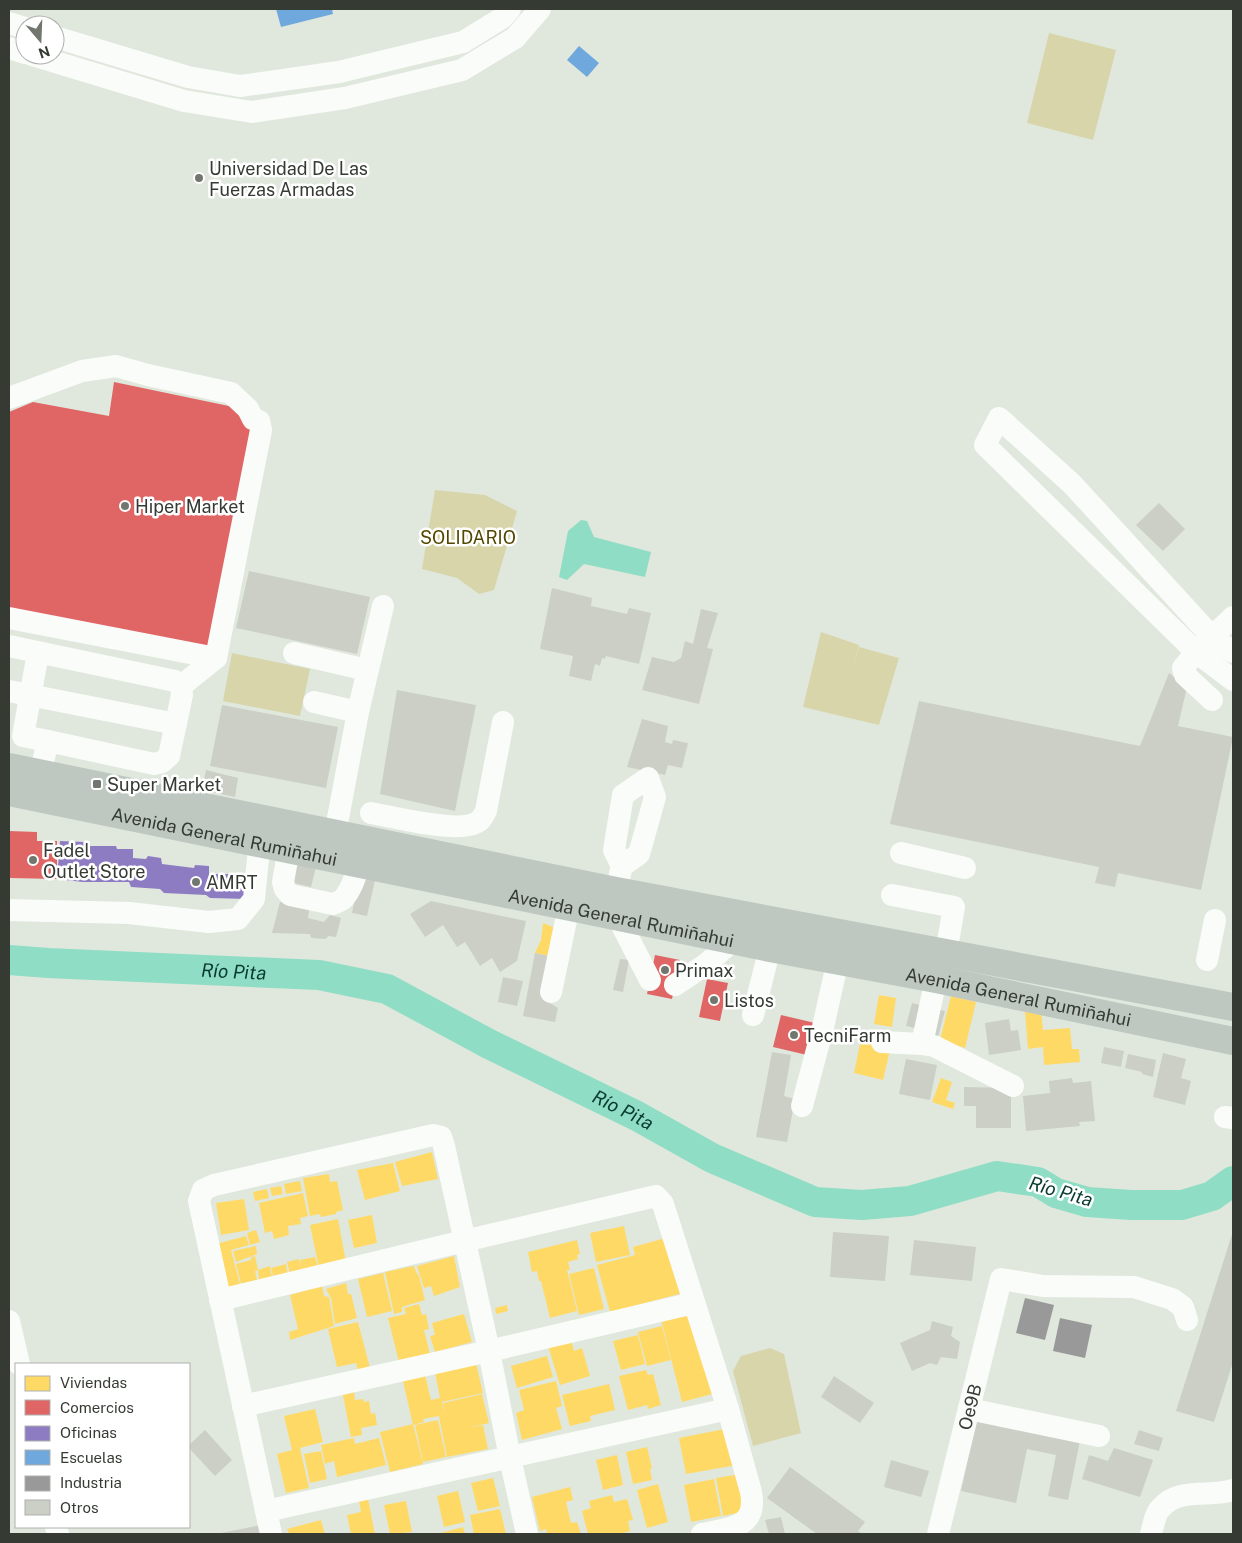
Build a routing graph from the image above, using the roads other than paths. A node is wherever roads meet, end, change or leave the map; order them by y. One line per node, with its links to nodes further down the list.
1 (510, 9): 5 (street)
2 (540, 9): 6 (street)
3 (65, 40): 5 (street)
4 (65, 65): 6 (street)
5 (339, 72): 6 (street)
6 (345, 98)
7 (9, 398): 16 (street)
8 (383, 606): 17 (street)
9 (1233, 617): 11 (street)
10 (9, 618): 16 (street)
11 (1204, 644): 11 (street); 13 (street); 18 (street); 21 (street)
12 (9, 646): 14 (street)
13 (1233, 652)
14 (38, 653): 19 (street); 20 (street)
15 (294, 653): 17 (street)
16 (216, 658): 19 (street)
17 (367, 670): 23 (street)
18 (1233, 680)
19 (180, 686): 25 (street)
20 (19, 693): 25 (street); 26 (street)
21 (1212, 700)
22 (314, 702): 23 (street)
23 (358, 712): 32 (street)
24 (503, 722): 31 (street)
25 (176, 724): 27 (street)
26 (16, 735): 27 (street); 29 (street)
27 (48, 741): 28 (street)
28 (40, 774): 29 (highway, Avenida General Rumiñahui); 32 (highway, Avenida General Rumiñahui)
29 (10, 776): 33 (highway, Avenida General Rumiñahui)
30 (371, 813): 31 (street)
31 (443, 826): 36 (street)
32 (335, 834): 36 (highway, Avenida General Rumiñahui)
33 (258, 842): 34 (highway, Avenida General Rumiñahui); 42 (street)
34 (289, 849): 37 (highway, Avenida General Rumiñahui); 37 (street)
35 (901, 853): 38 (street)
36 (436, 855): 39 (highway, Avenida General Rumiñahui)
37 (360, 863): 41 (highway, Avenida General Rumiñahui)
38 (965, 868)
39 (619, 891): 41 (highway, Avenida General Rumiñahui); 44 (highway, Avenida General Rumiñahui); 46 (highway, Avenida General Rumiñahui); 50 (street)
40 (892, 895): 46 (street)
41 (569, 906): 52 (street)
42 (9, 910)
43 (1215, 920): 48 (street)
44 (734, 940): 45 (highway, Avenida General Rumiñahui); 51 (street)
45 (770, 948): 47 (highway, Avenida General Rumiñahui); 54 (street)
46 (946, 953): 53 (highway, Avenida General Rumiñahui)
47 (838, 960): 49 (highway, Avenida General Rumiñahui); 59 (street)
48 (1207, 960)
49 (936, 979): 55 (highway, Avenida General Rumiñahui); 57 (street)
50 (650, 980)
51 (675, 985)
52 (551, 992)
53 (1233, 1007)
54 (753, 1015)
55 (1233, 1041)
56 (882, 1042): 57 (street)
57 (922, 1044): 58 (street)
58 (1013, 1086)
59 (802, 1106)
60 (464, 1241): 61 (street); 61 (street); 62 (street); 65 (street)
61 (220, 1300): 67 (street)
62 (694, 1303): 65 (street); 68 (street)
63 (1187, 1320): 69 (street, Oe9B)
64 (9, 1321): 66 (street)
65 (489, 1351): 67 (street); 71 (street)
66 (18, 1363)
67 (243, 1406): 73 (street)
68 (728, 1409): 71 (street); 76 (street)
69 (969, 1410): 70 (street); 77 (street, Oe9B)
70 (1099, 1436)
71 (510, 1458): 73 (street); 75 (street)
72 (1233, 1490): 78 (street)
73 (266, 1511): 74 (street)
74 (271, 1534)
75 (527, 1534)
76 (702, 1534)
77 (938, 1534)
78 (1151, 1534)

